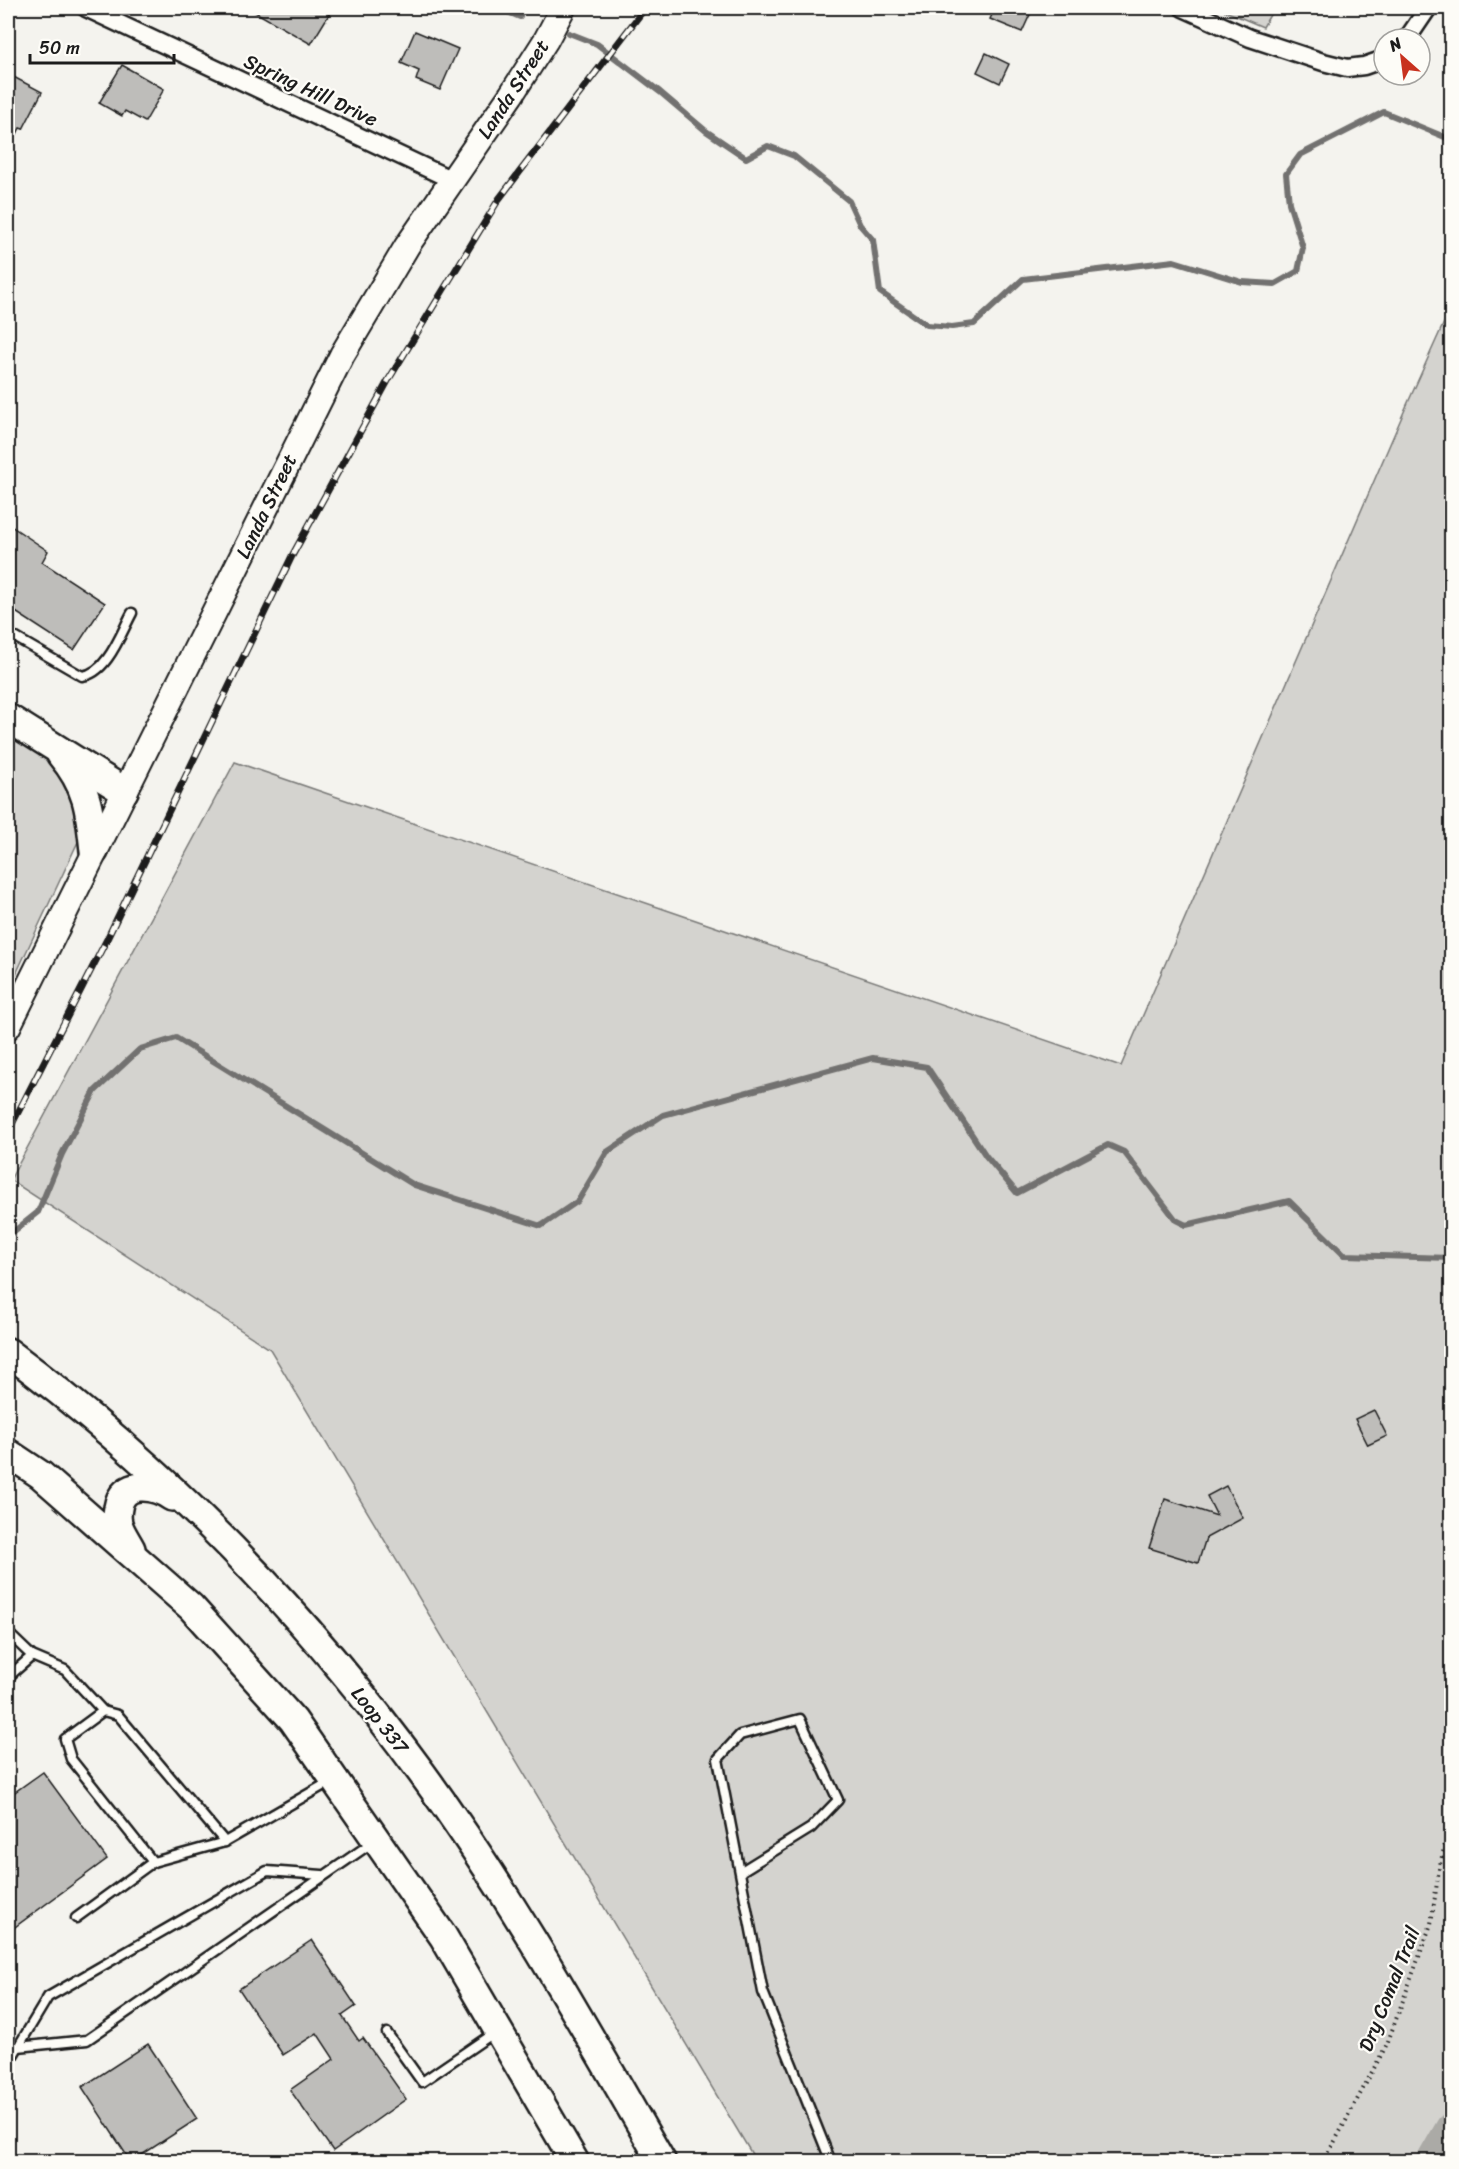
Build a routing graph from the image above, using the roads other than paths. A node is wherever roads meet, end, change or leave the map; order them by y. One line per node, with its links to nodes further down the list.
1 (86, 8): 7 (street, Spring Hill Drive)
2 (563, 8): 7 (street, Landa Street)
3 (1183, 8): 6 (street)
4 (1428, 8): 5 (street)
5 (1415, 27)
6 (1372, 63)
7 (452, 180): 12 (street, Landa Street)
8 (132, 613): 9 (lane)
9 (8, 639)
10 (8, 717): 11 (main road)
11 (52, 746): 12 (main road); 13 (main road)
12 (124, 790): 13 (street, Landa Street)
13 (94, 851): 14 (street, Landa Street)
14 (8, 1027)
15 (8, 1352): 17 (main road, Loop 337)
16 (13, 1456): 18 (main road)
17 (197, 1514): 18 (main road); 35 (main road, Loop 337)
18 (137, 1559): 23 (main road)
19 (8, 1633): 20 (lane)
20 (32, 1656): 21 (lane); 22 (lane)
21 (8, 1677)
22 (103, 1711): 25 (lane); 26 (lane)
23 (334, 1779): 24 (main road); 25 (lane)
24 (376, 1840): 28 (lane); 30 (main road)
25 (225, 1842): 26 (lane)
26 (153, 1862): 29 (lane)
27 (740, 1872): 27 (lane); 36 (lane)
28 (322, 1875): 32 (lane); 32 (lane)
29 (76, 1918)
30 (498, 2030): 31 (lane); 34 (main road)
31 (387, 2033)
32 (18, 2048): 33 (lane)
33 (8, 2064)
34 (575, 2162)
35 (662, 2162)
36 (831, 2162)

